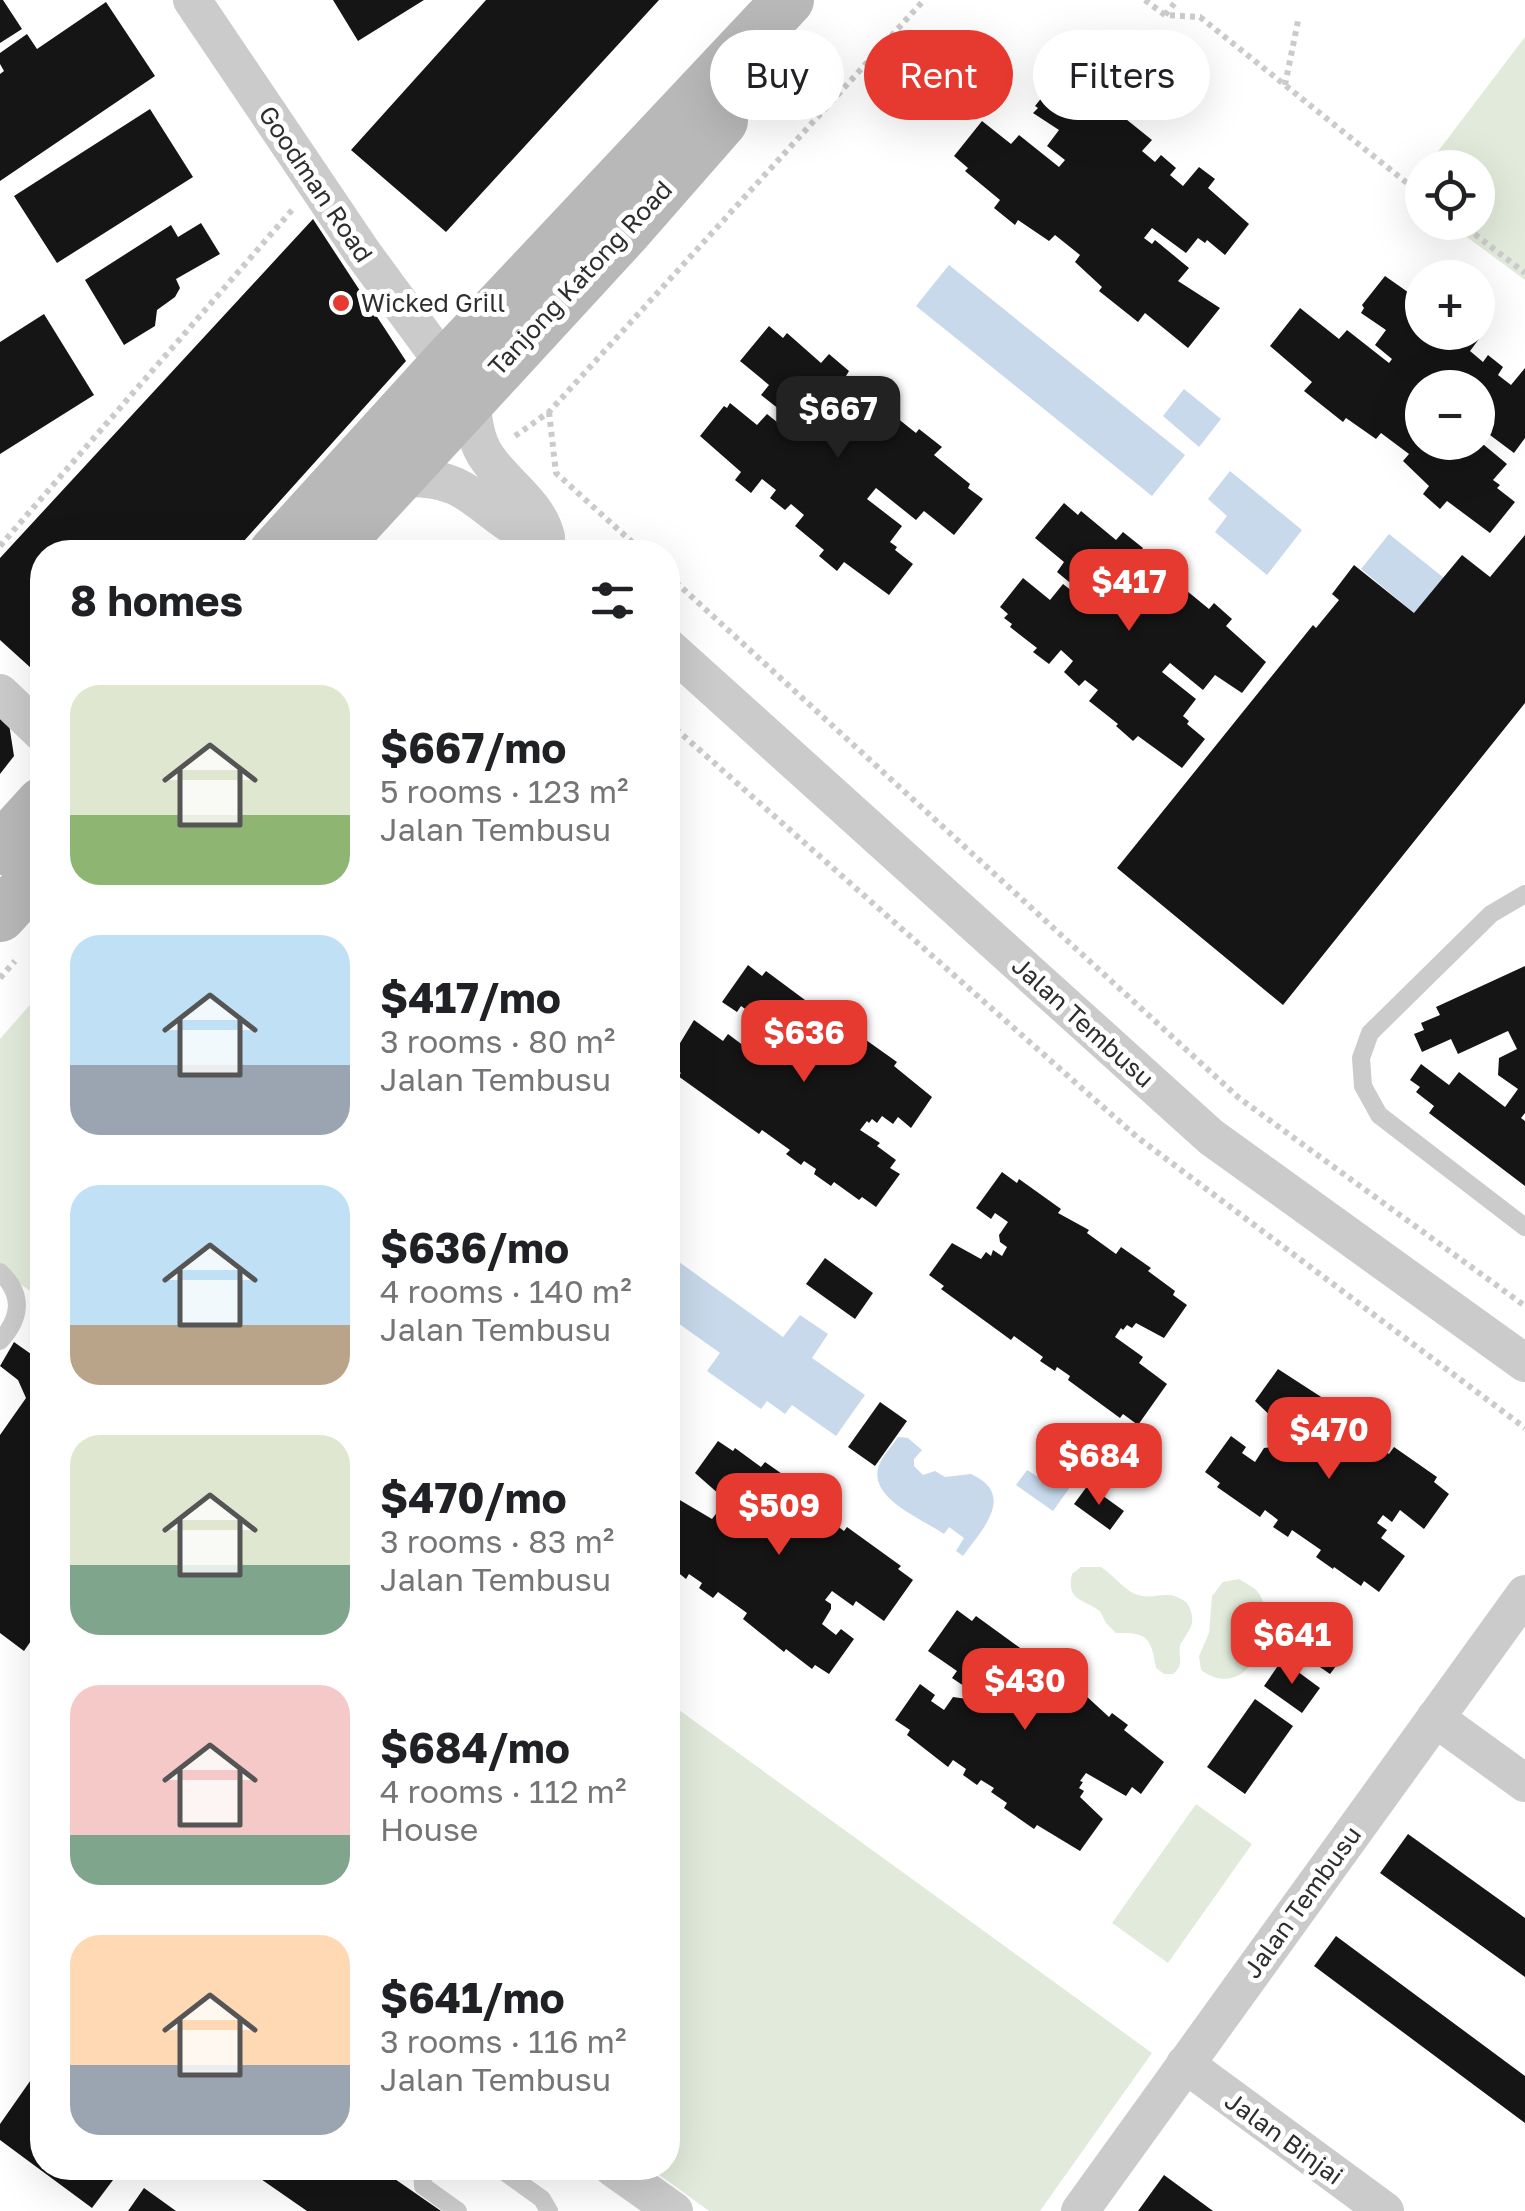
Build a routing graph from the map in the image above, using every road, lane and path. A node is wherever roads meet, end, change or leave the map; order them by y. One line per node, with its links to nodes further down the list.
1 (192, 0): 14 (street, Goodman Road)
2 (788, 0): 14 (main road, Tanjong Katong Road)
3 (827, 0): 14 (main road, Tanjong Katong Road)
4 (924, 0): 15 (path)
5 (1145, 0): 7 (path)
6 (1177, 0): 7 (path)
7 (1165, 15): 9 (path)
8 (1298, 21): 9 (path)
9 (1285, 85): 10 (path)
10 (1405, 181)
11 (302, 198): 23 (path)
12 (1482, 240): 13 (path)
13 (1525, 273)
14 (458, 381): 16 (street); 17 (main road, Tanjong Katong Road); 18 (main road, Tanjong Katong Road)
15 (550, 412): 16 (path); 22 (path)
16 (485, 457): 21 (street)
17 (398, 478): 19 (main road, Tanjong Katong Road); 20 (street)
18 (288, 540)
19 (341, 540)
20 (541, 540)
21 (551, 540)
22 (630, 540)
23 (0, 546)
24 (680, 586): 35 (path)
25 (680, 658): 37 (street, Jalan Tembusu)
26 (0, 693): 27 (street)
27 (30, 722)
28 (30, 816): 29 (main road)
29 (0, 849)
30 (30, 883): 32 (main road)
31 (1525, 894): 33 (lane)
32 (0, 916)
33 (1525, 1227)
34 (0, 1272): 36 (lane)
35 (1525, 1306)
36 (0, 1342)
37 (1525, 1363)
38 (1525, 1594): 39 (street, Jalan Tembusu)
39 (1435, 1718): 40 (street); 41 (street, Jalan Tembusu)
40 (1525, 1783)
41 (1185, 2064): 48 (street, Jalan Tembusu); 49 (street, Jalan Binjai)
42 (423, 2180): 45 (lane)
43 (516, 2180): 46 (lane)
44 (630, 2180): 47 (street)
45 (458, 2211)
46 (549, 2211)
47 (674, 2211)
48 (1080, 2211)
49 (1384, 2211)

